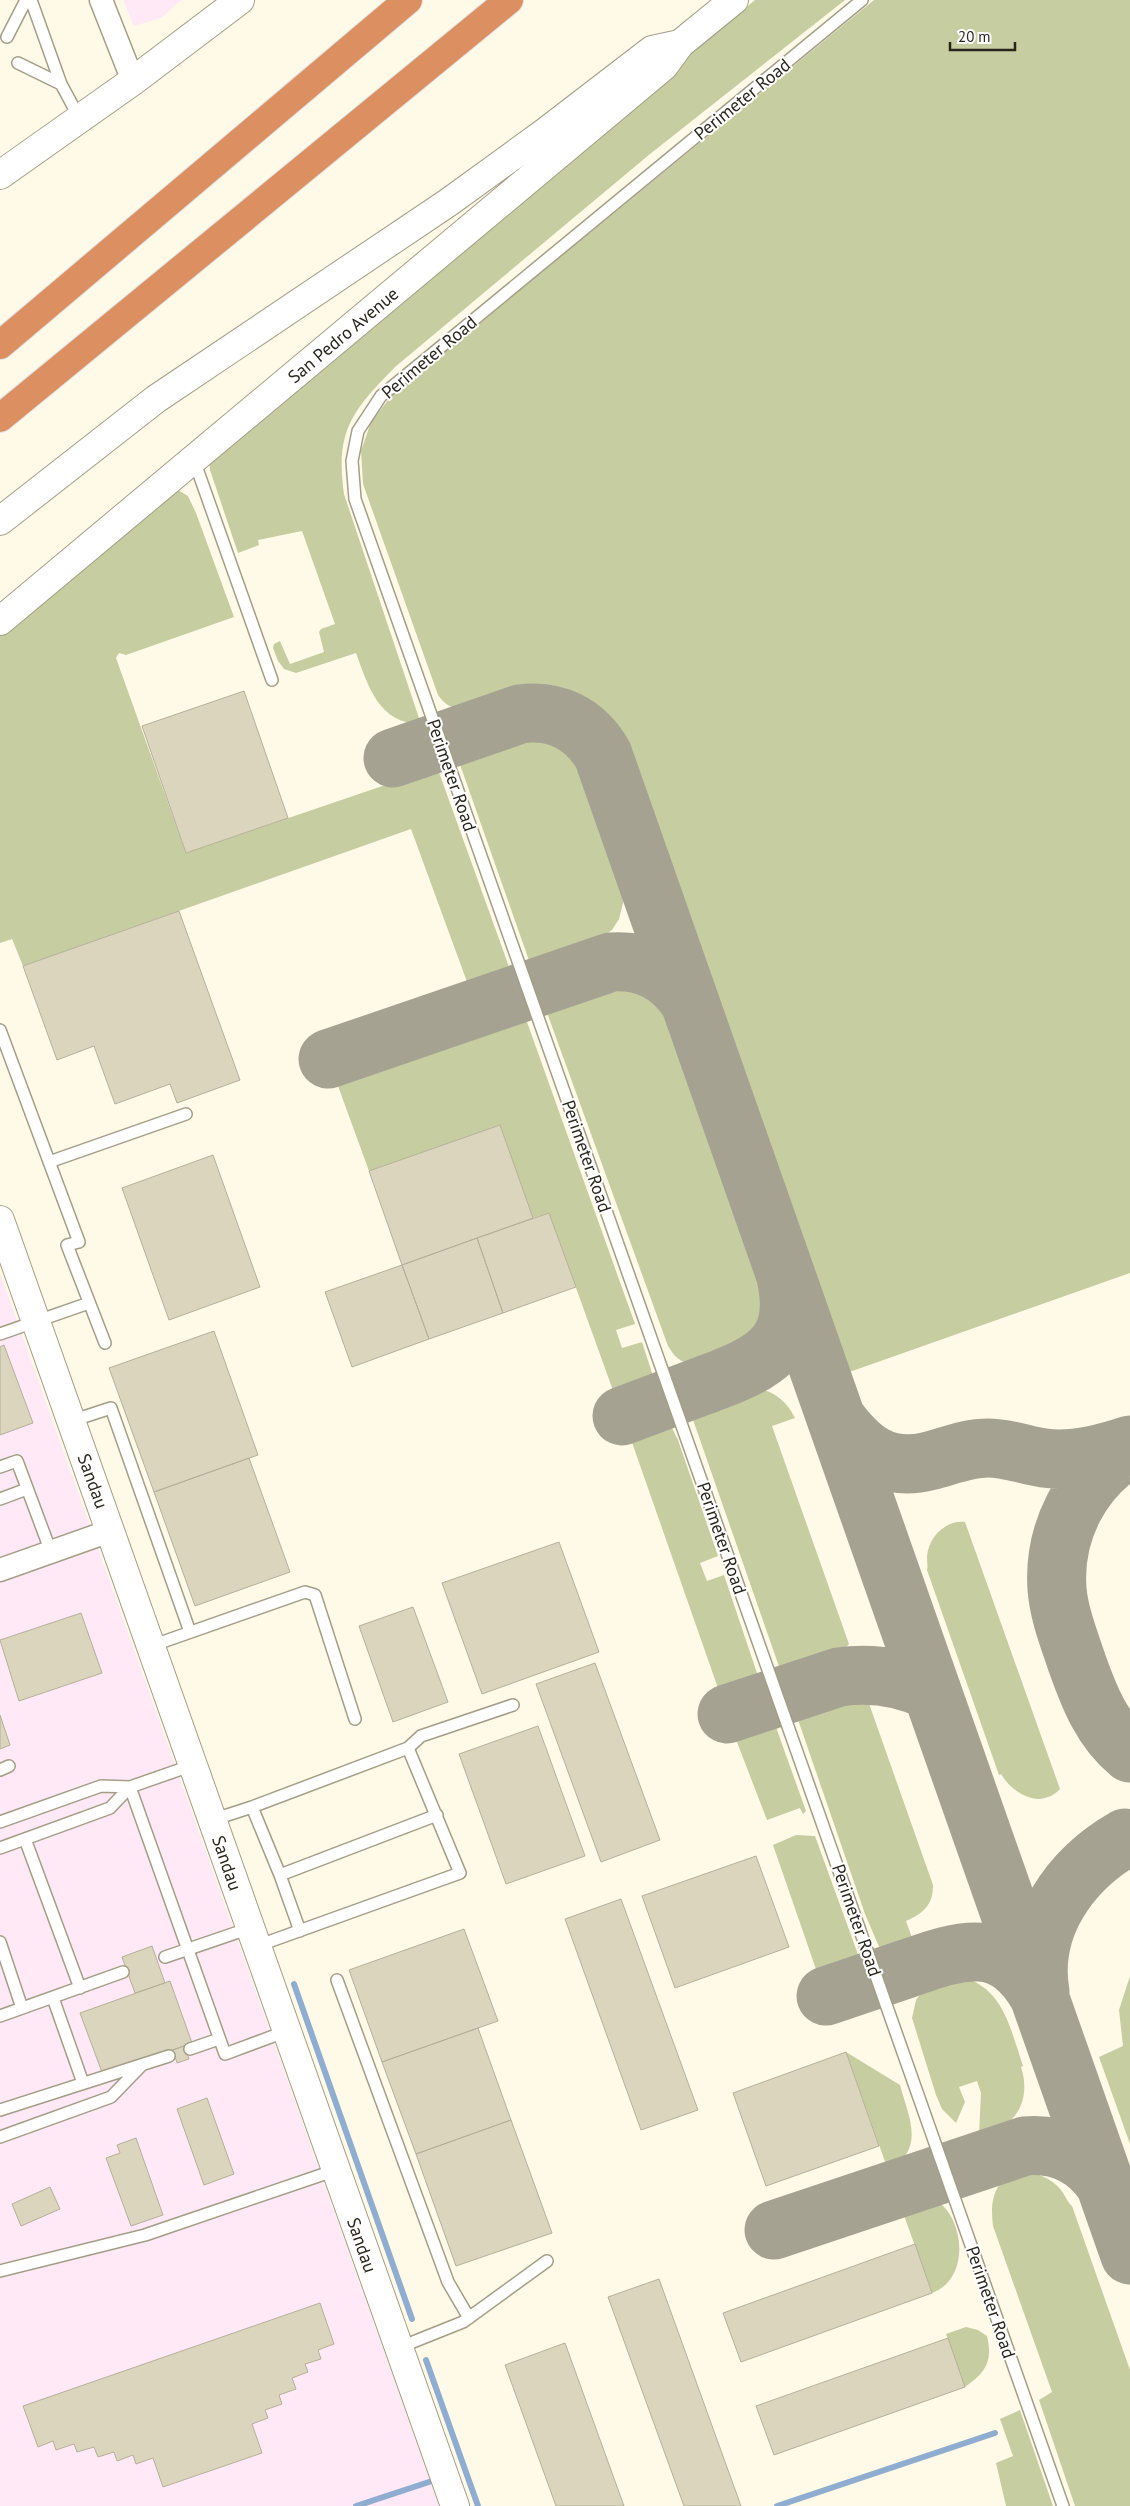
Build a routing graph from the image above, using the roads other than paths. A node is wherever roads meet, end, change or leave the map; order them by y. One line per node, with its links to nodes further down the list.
1 (26, 0): 9 (lane)
2 (31, 0): 13 (lane)
3 (102, 0): 12 (street)
4 (240, 0): 12 (main road)
5 (408, 0): 16 (highway)
6 (509, 0): 17 (highway)
7 (734, 0): 10 (main road, San Pedro Avenue)
8 (862, 0): 76 (lane, Perimeter Road)
9 (8, 37)
10 (680, 44): 18 (main road, San Pedro Avenue); 19 (main road, San Pedro Avenue)
11 (18, 62): 13 (lane)
12 (133, 81): 14 (main road)
13 (61, 84): 14 (lane)
14 (80, 119): 15 (main road)
15 (0, 175)
16 (0, 345)
17 (0, 418)
18 (194, 460): 20 (main road, San Pedro Avenue); 21 (lane)
19 (0, 521)
20 (0, 621)
21 (272, 680)
22 (0, 1030): 24 (lane)
23 (186, 1114): 24 (lane)
24 (49, 1162): 26 (lane)
25 (0, 1220): 27 (main road, Sandau)
26 (89, 1303): 27 (lane); 29 (lane)
27 (36, 1322): 28 (lane); 30 (main road, Sandau)
28 (0, 1334)
29 (105, 1343)
30 (71, 1421): 34 (main road, Sandau); 37 (lane)
31 (0, 1467): 32 (lane)
32 (27, 1489): 33 (lane); 35 (lane)
33 (0, 1499)
34 (110, 1531): 35 (street); 38 (main road, Sandau)
35 (50, 1552): 36 (street)
36 (0, 1570)
37 (190, 1632): 38 (lane); 40 (lane)
38 (151, 1646): 42 (main road, Sandau)
39 (513, 1705): 41 (lane)
40 (354, 1719)
41 (408, 1748): 44 (lane); 45 (lane)
42 (193, 1766): 43 (lane); 46 (main road, Sandau)
43 (130, 1787): 47 (lane); 48 (lane); 54 (lane)
44 (252, 1807): 46 (lane); 50 (lane)
45 (437, 1815): 50 (lane); 51 (lane)
46 (212, 1820): 52 (main road, Sandau)
47 (0, 1822)
48 (25, 1839): 49 (lane); 58 (lane)
49 (0, 1848)
50 (280, 1876): 51 (lane)
51 (300, 1931): 52 (lane)
52 (254, 1937): 54 (lane); 62 (main road, Sandau)
53 (0, 1942): 60 (lane)
54 (187, 1950): 55 (lane); 63 (lane)
55 (165, 1957)
56 (123, 1972): 58 (lane)
57 (337, 1980): 73 (lane)
58 (80, 1988): 59 (lane)
59 (54, 1998): 60 (lane); 67 (lane)
60 (22, 2008): 61 (lane)
61 (0, 2016)
62 (286, 2031): 63 (lane); 70 (main road, Sandau)
63 (219, 2039): 64 (lane)
64 (190, 2048)
65 (169, 2056): 66 (lane)
66 (143, 2064): 67 (lane); 69 (lane)
67 (83, 2083): 68 (lane)
68 (0, 2110)
69 (0, 2137)
70 (336, 2170): 72 (lane); 74 (main road, Sandau)
71 (546, 2261): 73 (lane)
72 (0, 2271)
73 (469, 2318): 74 (lane)
74 (398, 2348): 75 (main road, Sandau)
75 (455, 2506)
76 (1063, 2506)

